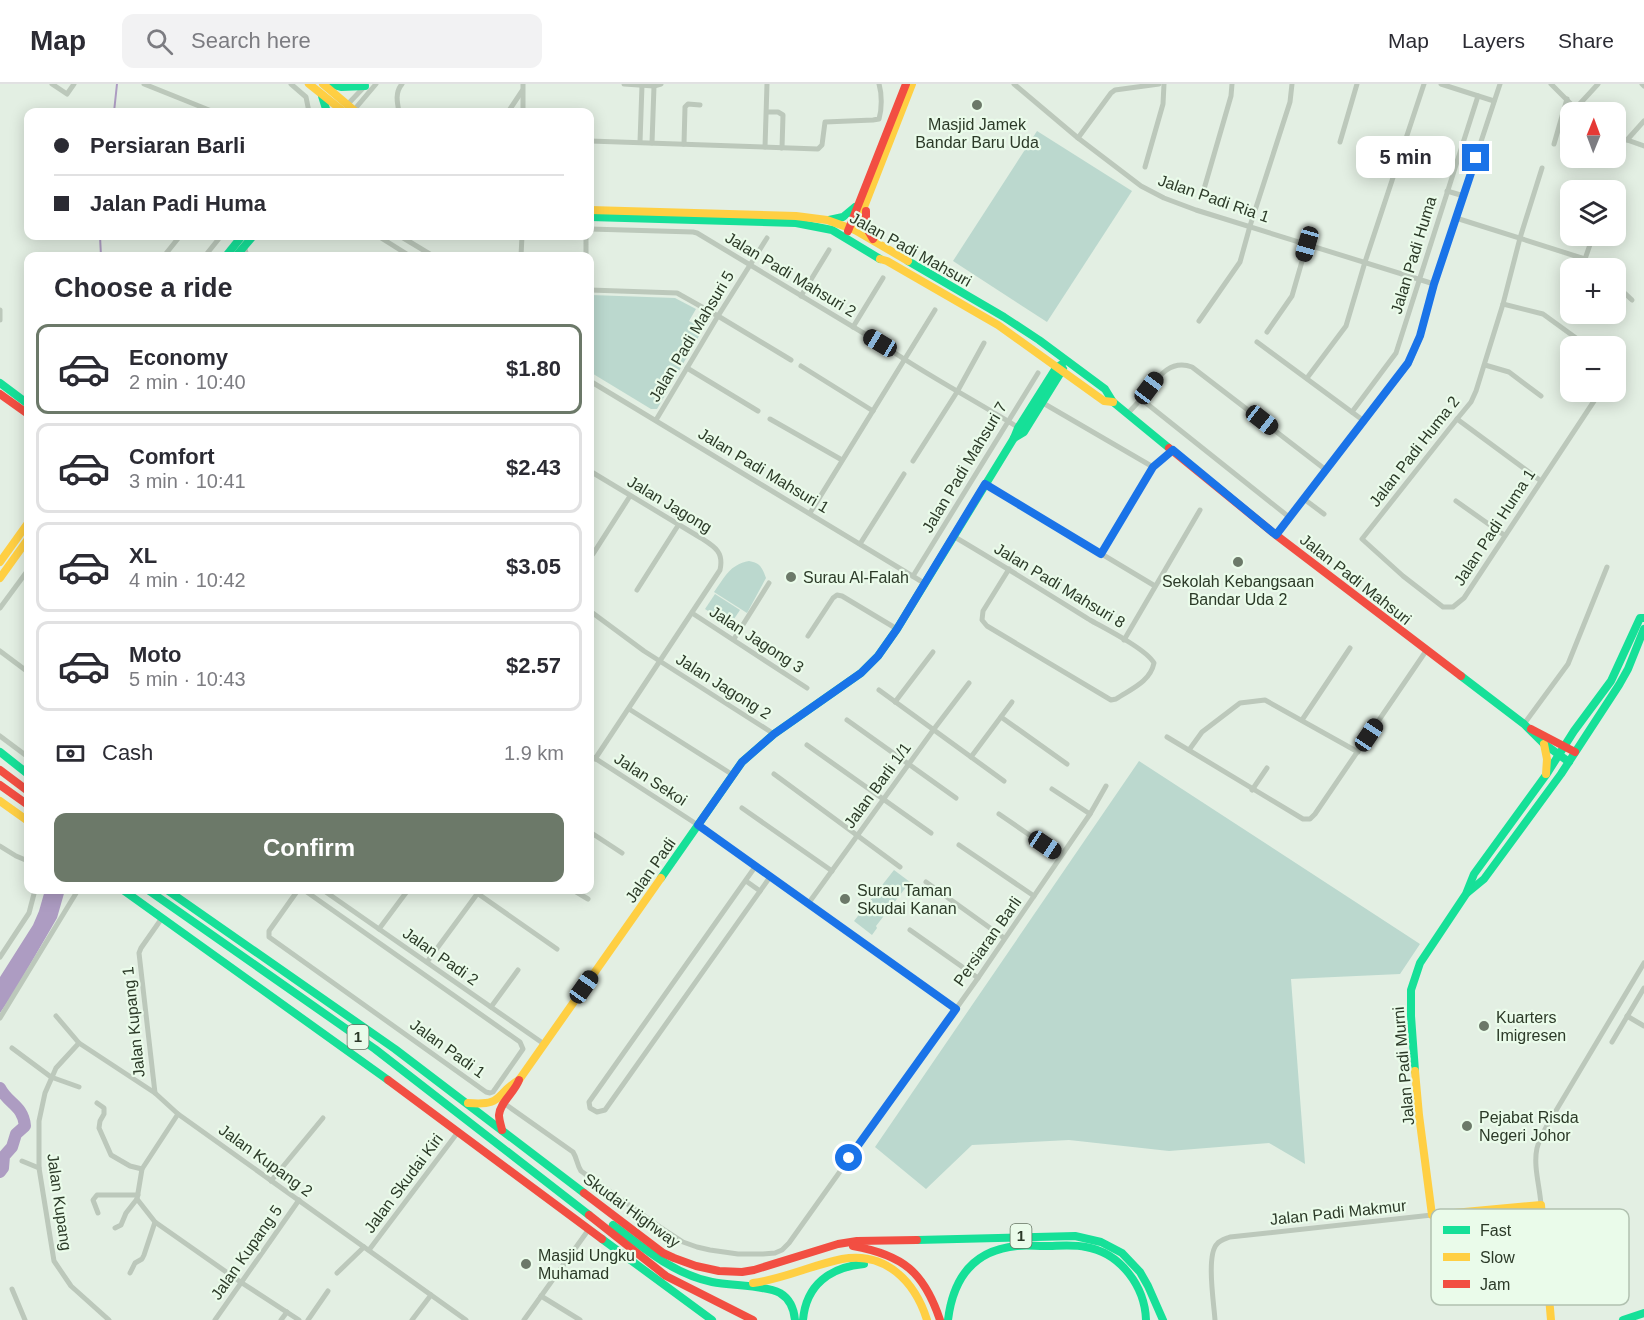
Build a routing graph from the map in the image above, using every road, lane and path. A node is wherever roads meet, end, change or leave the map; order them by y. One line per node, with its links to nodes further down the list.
1 (52, 84): 2 (street)
2 (74, 84)
3 (144, 84): 39 (street)
4 (291, 84): 40 (street)
5 (309, 84): 32 (main road)
6 (323, 84): 43 (main road)
7 (330, 84): 27 (main road)
8 (376, 84): 45 (street)
9 (402, 84): 46 (street)
10 (624, 84): 11 (street)
11 (630, 84): 28 (street)
12 (767, 84): 49 (street)
13 (879, 84): 61 (street)
14 (906, 84): 67 (main road)
15 (912, 84): 67 (main road)
16 (1014, 84): 31 (street, Jalan Padi Ria 1)
17 (1025, 84): 31 (street)
18 (1162, 84): 51 (street); 62 (street)
19 (1232, 84): 64 (street)
20 (1292, 84): 72 (street)
21 (1357, 84): 55 (street)
22 (1424, 84): 91 (street)
23 (1441, 84): 33 (street)
24 (1500, 84): 35 (street, Jalan Padi Huma)
25 (1551, 84): 34 (street)
26 (1598, 84): 37 (street)
27 (366, 85): 44 (street)
28 (642, 85): 29 (street); 54 (street)
29 (659, 85): 56 (street)
30 (523, 87): 47 (street); 48 (street)
31 (1021, 90): 51 (street, Jalan Padi Ria 1)
32 (322, 95): 41 (main road); 42 (main road)
33 (1478, 96): 35 (street); 65 (street, Jalan Padi Huma)
34 (1567, 99): 36 (street); 58 (street)
35 (1494, 101): 66 (street, Jalan Padi Huma)
36 (1570, 102)
37 (1584, 102)
38 (700, 105): 57 (street)
39 (204, 108)
40 (308, 108)
41 (326, 108)
42 (343, 108)
43 (345, 108)
44 (350, 108)
45 (351, 108)
46 (398, 108)
47 (510, 108)
48 (523, 108)
49 (767, 112): 60 (street); 61 (street)
50 (1644, 120): 52 (street)
51 (1078, 138): 72 (street, Jalan Padi Ria 1)
52 (1628, 140): 59 (street)
53 (594, 141): 54 (street)
54 (640, 142): 56 (street)
55 (1340, 142)
56 (652, 143): 57 (street)
57 (684, 144): 60 (street)
58 (1554, 144)
59 (1644, 146)
60 (765, 147): 61 (street)
61 (782, 148)
62 (1145, 166)
63 (1542, 168): 77 (street, Jalan Padi Huma 2)
64 (1203, 189)
65 (1447, 191): 66 (street); 94 (street, Jalan Padi Huma)
66 (1464, 196): 70 (street, Jalan Padi Huma)
67 (863, 202): 71 (main road); 75 (main road); 82 (main road)
68 (594, 210): 71 (main road, Jalan Padi Mahsuri)
69 (594, 217): 74 (main road, Jalan Padi Mahsuri)
70 (1456, 218): 77 (street); 95 (street, Jalan Padi Huma)
71 (827, 220): 75 (main road, Jalan Padi Mahsuri)
72 (1250, 226): 83 (street, Jalan Padi Ria 1); 105 (street)
73 (594, 230): 92 (street, Jalan Padi Mahsuri 2)
74 (832, 230): 75 (main road); 90 (main road, Jalan Padi Mahsuri)
75 (851, 231): 82 (main road, Jalan Padi Mahsuri); 90 (main road)
76 (767, 238): 92 (street, Jalan Padi Mahsuri 5)
77 (1520, 238): 89 (street); 100 (street, Jalan Padi Huma 2)
78 (177, 240): 85 (street)
79 (243, 240): 86 (main road)
80 (384, 240): 87 (street)
81 (407, 240): 88 (street)
82 (876, 243): 107 (main road, Jalan Padi Mahsuri)
83 (1307, 244): 91 (street, Jalan Padi Ria 1); 108 (street)
84 (829, 250): 98 (street)
85 (167, 252)
86 (230, 252)
87 (404, 252)
88 (426, 252)
89 (1582, 258)
90 (887, 261): 117 (main road, Jalan Padi Mahsuri)
91 (1365, 262): 94 (street, Jalan Padi Ria 1); 119 (street)
92 (751, 265): 98 (street, Jalan Padi Mahsuri 2); 103 (street, Jalan Padi Mahsuri 5)
93 (883, 278): 106 (street)
94 (1419, 279): 95 (street, Jalan Padi Ria 1); 136 (street, Jalan Padi Huma)
95 (1434, 284): 142 (street, Jalan Padi Huma)
96 (594, 290): 103 (street)
97 (1626, 294): 99 (street)
98 (801, 296): 106 (street, Jalan Padi Mahsuri 2)
99 (1632, 300)
100 (1503, 304): 109 (street); 114 (street, Jalan Padi Huma 2)
101 (0, 310): 104 (street)
102 (935, 310): 113 (street)
103 (718, 316): 112 (street); 116 (street, Jalan Padi Mahsuri 5)
104 (0, 320)
105 (1199, 321)
106 (853, 327): 113 (street, Jalan Padi Mahsuri 2)
107 (1027, 332): 117 (main road); 126 (main road, Jalan Padi Mahsuri)
108 (1267, 332)
109 (1573, 336)
110 (1257, 342): 119 (street)
111 (984, 343): 124 (street)
112 (791, 360)
113 (904, 360): 124 (street, Jalan Padi Mahsuri 2); 135 (street)
114 (1485, 365): 127 (street); 139 (street, Jalan Padi Huma 2)
115 (801, 366): 135 (street)
116 (687, 368): 134 (street); 140 (street, Jalan Padi Mahsuri 5)
117 (1060, 368): 122 (main road, Jalan Padi Mahsuri); 123 (main road, Jalan Padi); 126 (main road); 143 (main road, Jalan Padi)
118 (1038, 373): 141 (street, Jalan Padi Mahsuri 7)
119 (1307, 378): 136 (street)
120 (0, 383): 129 (main road)
121 (594, 383): 140 (street, Jalan Padi Mahsuri 1)
122 (1083, 387): 123 (main road); 130 (main road, Jalan Padi Mahsuri)
123 (1052, 388): 132 (main road, Jalan Padi)
124 (957, 393): 141 (street, Jalan Padi Mahsuri 2); 146 (street)
125 (0, 394): 133 (main road)
126 (1108, 394): 130 (main road, Jalan Padi Mahsuri)
127 (1541, 396)
128 (1141, 399): 137 (street); 148 (street); 159 (street, Jalan Padi Mahsuri)
129 (24, 401)
130 (1113, 402): 137 (main road, Jalan Padi Mahsuri)
131 (1593, 402): 151 (street, Jalan Padi Huma 1)
132 (1043, 403): 143 (main road, Jalan Padi); 147 (street)
133 (24, 411)
134 (758, 411)
135 (873, 411): 145 (street)
136 (1352, 412): 142 (street)
137 (1127, 414): 144 (main road, Jalan Padi Mahsuri)
138 (770, 419): 145 (street)
139 (1457, 419): 151 (street); 165 (street, Jalan Padi Huma 2)
140 (656, 420): 157 (street, Jalan Padi Mahsuri 1)
141 (1007, 421): 143 (street, Jalan Padi Mahsuri 2); 174 (street, Jalan Padi Mahsuri 7)
142 (1364, 421): 148 (street, Jalan Padi Huma)
143 (1021, 430): 152 (main road, Jalan Padi)
144 (1173, 450): 147 (street); 162 (main road, Jalan Padi Mahsuri)
145 (842, 460): 157 (street)
146 (913, 461)
147 (1153, 467): 169 (street)
148 (1326, 470): 154 (street, Jalan Padi Huma)
149 (594, 473): 153 (street, Jalan Jagong)
150 (904, 474): 166 (street)
151 (1540, 481): 163 (street, Jalan Padi Huma 1)
152 (985, 484): 164 (main road, Jalan Padi); 169 (street)
153 (630, 495): 160 (street, Jalan Jagong); 168 (street)
154 (1304, 499): 158 (street); 159 (street, Jalan Padi Huma)
155 (1456, 501): 163 (street)
156 (1200, 510): 178 (street)
157 (810, 513): 166 (street, Jalan Padi Mahsuri 1)
158 (1324, 514)
159 (1289, 517): 162 (street, Jalan Padi Huma)
160 (678, 524): 179 (street); 181 (street, Jalan Jagong)
161 (24, 529): 170 (main road)
162 (1276, 535): 191 (main road, Jalan Padi Mahsuri)
163 (1504, 535): 165 (street, Jalan Padi Huma 1)
164 (953, 536): 172 (street, Jalan Padi Mahsuri 8); 177 (main road, Jalan Padi)
165 (1362, 538)
166 (860, 544): 174 (street, Jalan Padi Mahsuri 1)
167 (24, 545): 175 (main road)
168 (594, 552)
169 (1101, 554): 178 (street)
170 (0, 562)
171 (1607, 567): 204 (street)
172 (1009, 569): 188 (street, Jalan Padi Mahsuri 8); 188 (street, Jalan Padi Mahsuri 8)
173 (24, 575): 180 (street)
174 (913, 576): 177 (street, Jalan Padi Mahsuri 1)
175 (0, 578)
176 (769, 583): 187 (street)
177 (924, 583): 184 (main road, Jalan Padi)
178 (1155, 586): 188 (street)
179 (637, 590)
180 (0, 608)
181 (692, 613): 187 (street, Jalan Jagong 3); 193 (street)
182 (594, 614): 193 (street, Jalan Jagong 2)
183 (1641, 620): 206 (main road, Jalan Padi Murni)
184 (897, 629): 186 (street); 207 (main road, Jalan Padi)
185 (1644, 629): 216 (main road, Jalan Padi Murni)
186 (808, 636)
187 (734, 639): 196 (street, Jalan Jagong 3)
188 (1124, 640)
189 (1350, 648): 203 (street)
190 (0, 651): 194 (street)
191 (1426, 651): 204 (main road, Jalan Padi Mahsuri); 215 (street)
192 (933, 652): 198 (street)
193 (660, 661): 200 (street); 207 (street, Jalan Jagong 2)
194 (24, 669)
195 (969, 683): 205 (street, Jalan Barli 1/1)
196 (807, 688)
197 (879, 690): 198 (street)
198 (895, 702): 205 (street)
199 (1012, 702): 201 (street)
200 (629, 708): 219 (street); 229 (street)
201 (1001, 717): 221 (street); 224 (street)
202 (847, 720): 225 (street)
203 (1302, 720): 214 (street); 215 (street)
204 (1527, 727): 210 (main road, Jalan Padi Mahsuri)
205 (934, 729): 221 (street); 225 (street, Jalan Barli 1/1)
206 (1574, 731): 210 (main road); 213 (main road, Jalan Padi Murni)
207 (774, 734): 229 (main road, Jalan Padi)
208 (0, 736): 212 (street)
209 (1167, 737): 214 (street)
210 (1546, 740): 213 (main road, Jalan Padi Mahsuri); 220 (main road, Jalan Padi Mahsuri); 231 (main road)
211 (807, 745): 239 (street)
212 (13, 746): 217 (street); 218 (street)
213 (1565, 746): 216 (main road, Jalan Padi Mahsuri); 220 (main road, Jalan Padi Murni)
214 (1189, 750): 237 (street)
215 (1358, 752): 237 (street)
216 (1575, 752): 223 (main road, Jalan Padi Murni)
217 (3, 754): 228 (main road)
218 (24, 754)
219 (594, 754)
220 (1559, 755): 223 (main road, Jalan Padi Mahsuri); 231 (main road, Jalan Padi Murni)
221 (971, 757): 232 (street)
222 (594, 758): 246 (street, Jalan Sekoi)
223 (1569, 762): 274 (main road, Jalan Padi Murni)
224 (1067, 764)
225 (909, 765): 238 (street); 239 (street, Jalan Barli 1/1)
226 (1267, 768): 237 (street)
227 (0, 770): 235 (main road)
228 (24, 771)
229 (733, 774): 246 (main road, Jalan Padi)
230 (774, 774): 249 (street)
231 (1546, 775): 274 (main road, Jalan Padi Murni)
232 (1004, 781)
233 (0, 785): 241 (main road)
234 (1106, 786): 244 (street, Persiaran Barli)
235 (24, 788)
236 (1052, 789): 244 (street)
237 (1252, 790)
238 (956, 798)
239 (884, 799): 247 (street); 249 (street, Jalan Barli 1/1)
240 (0, 801): 245 (main road)
241 (24, 802)
242 (742, 808): 257 (street)
243 (999, 814): 253 (street)
244 (1090, 814): 253 (street, Persiaran Barli)
245 (24, 818)
246 (698, 825): 255 (street, Jalan Sekoi); 298 (main road, Jalan Padi)
247 (931, 833)
248 (594, 835): 252 (street)
249 (857, 836): 256 (street); 257 (street, Jalan Barli 1/1)
250 (959, 845): 275 (street)
251 (0, 846): 254 (street)
252 (622, 854)
253 (1060, 856): 275 (street, Persiaran Barli)
254 (24, 859)
255 (755, 867): 258 (street, Jalan Sekoi); 259 (street)
256 (900, 867)
257 (832, 872): 277 (street, Jalan Barli 1/1)
258 (770, 877): 261 (street); 277 (street, Jalan Sekoi)
259 (746, 880): 261 (street); 261 (street)
260 (926, 882): 281 (street)
261 (760, 891)
262 (34, 894): 282 (street)
263 (74, 894): 294 (street)
264 (129, 894): 278 (main road)
265 (154, 894): 315 (main road, Skudai Highway / 1)
266 (173, 894): 305 (main road, Skudai Highway / 1)
267 (295, 894): 268 (street, Jalan Padi 1)
268 (310, 894)
269 (329, 894): 279 (street, Jalan Padi 2)
270 (405, 894): 279 (street)
271 (476, 894): 285 (street)
272 (482, 894): 283 (street)
273 (580, 894): 276 (street)
274 (1466, 894): 319 (main road, Jalan Padi Murni)
275 (1034, 896): 281 (street, Persiaran Barli)
276 (588, 899)
277 (808, 904): 291 (street, Jalan Sekoi)
278 (162, 918): 303 (street, Jalan Kupang 1); 310 (main road)
279 (380, 929): 285 (street, Jalan Padi 2)
280 (909, 930): 288 (street)
281 (1004, 938): 288 (street, Persiaran Barli)
282 (3, 948): 284 (street)
283 (557, 948)
284 (0, 957)
285 (428, 962): 290 (street, Jalan Padi 2)
286 (1644, 963): 318 (street)
287 (518, 970): 290 (street)
288 (978, 978): 291 (street, Persiaran Barli)
289 (1644, 988): 293 (street)
290 (491, 1007): 298 (street, Jalan Padi 2)
291 (956, 1009): 306 (street, Persiaran Barli)
292 (56, 1016): 296 (street, Jalan Kupang 2)
293 (1627, 1016): 295 (street); 297 (street)
294 (0, 1018)
295 (1644, 1026)
296 (79, 1042): 300 (street, Jalan Kupang); 303 (street, Jalan Kupang 2)
297 (1612, 1042)
298 (544, 1044): 301 (main road, Jalan Padi)
299 (12, 1048): 300 (street)
300 (51, 1077): 302 (street); 312 (street, Jalan Kupang)
301 (519, 1080): 305 (main road, Jalan Padi); 306 (main road, Jalan Padi)
302 (79, 1087)
303 (155, 1093): 307 (street, Jalan Kupang 2)
304 (97, 1103): 313 (street)
305 (468, 1103): 309 (main road, Skudai Highway / 1)
306 (505, 1104): 309 (main road, Jalan Padi)
307 (177, 1114): 313 (street); 314 (street, Jalan Kupang 2)
308 (323, 1118): 314 (street)
309 (502, 1130): 327 (main road, Skudai Highway / 1)
310 (458, 1132): 326 (main road); 328 (street, Jalan Skudai Kiri)
311 (22, 1161): 312 (street)
312 (39, 1167): 343 (street, Jalan Kupang)
313 (142, 1169): 316 (street)
314 (272, 1180): 317 (street, Jalan Kupang 2)
315 (562, 1193): 333 (main road); 353 (main road, Skudai Highway / 1)
316 (137, 1197): 322 (street); 324 (street); 325 (street)
317 (299, 1200): 328 (street, Jalan Kupang 2); 331 (street, Jalan Kupang 5)
318 (1540, 1201): 320 (main road, Jalan Padi Makmur); 321 (main road)
319 (1431, 1209)
320 (1478, 1209)
321 (1541, 1209)
322 (98, 1213)
323 (1431, 1215): 360 (street, Jalan Padi Makmur)
324 (155, 1222): 329 (street); 331 (street)
325 (115, 1228)
326 (589, 1229): 337 (street); 352 (main road)
327 (838, 1244): 356 (main road); 359 (main road, Skudai Highway / 1)
328 (366, 1248): 330 (street, Jalan Skudai Kiri); 336 (street, Jalan Kupang 2)
329 (130, 1273)
330 (337, 1273)
331 (242, 1283): 339 (street); 344 (street, Jalan Kupang 5)
332 (911, 1284): 333 (main road); 341 (main road); 355 (main road)
333 (735, 1286): 354 (main road)
334 (12, 1289): 342 (street)
335 (328, 1291): 347 (street)
336 (431, 1295): 348 (street); 349 (street, Jalan Kupang 2)
337 (541, 1296): 350 (street); 351 (street)
338 (1550, 1305): 361 (main road)
339 (287, 1312): 345 (street); 346 (street)
340 (1644, 1313): 362 (main road)
341 (927, 1318)
342 (25, 1320)
343 (109, 1320)
344 (215, 1320)
345 (281, 1320)
346 (299, 1320)
347 (308, 1320)
348 (412, 1320)
349 (466, 1320)
350 (524, 1320)
351 (580, 1320)
352 (712, 1320)
353 (753, 1320)
354 (795, 1320)
355 (803, 1320)
356 (940, 1320)
357 (948, 1320): 358 (main road)
358 (1146, 1320)
359 (1163, 1320)
360 (1215, 1320)
361 (1551, 1320)
362 (1623, 1320)

